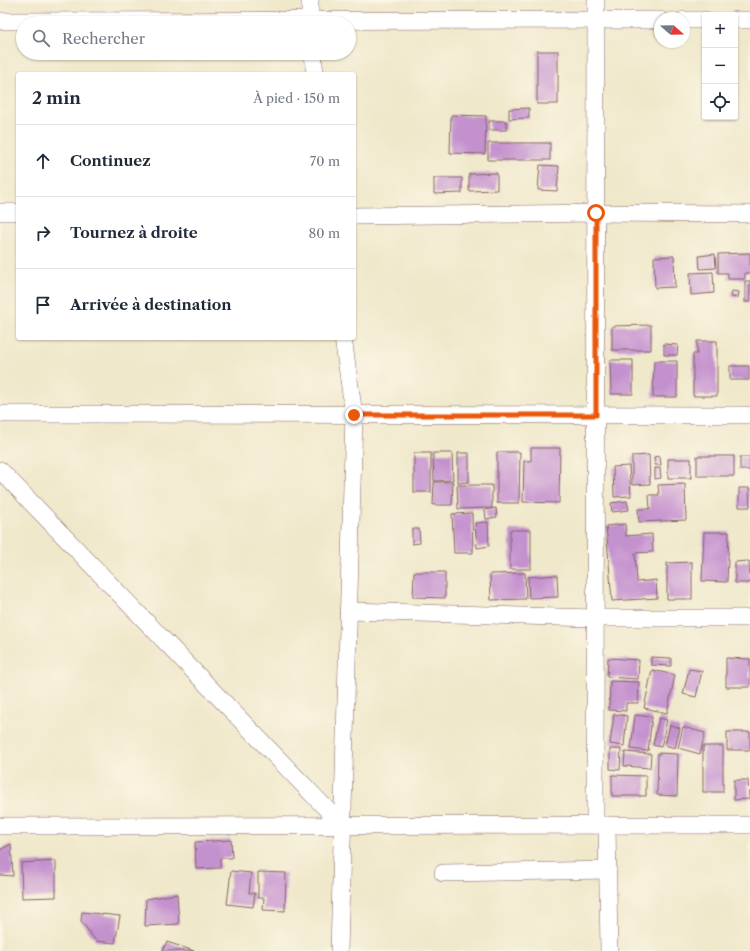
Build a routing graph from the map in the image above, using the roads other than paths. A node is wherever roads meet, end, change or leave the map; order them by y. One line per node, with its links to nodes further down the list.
1 (310, 0): 3 (street)
2 (596, 0): 4 (street)
3 (310, 16)
4 (596, 20): 5 (street); 12 (street); 17 (street)
5 (654, 20)
6 (690, 20): 7 (street)
7 (702, 20)
8 (738, 20): 9 (street)
9 (750, 20)
10 (0, 21): 11 (street)
11 (16, 21)
12 (356, 22)
13 (314, 60): 14 (street)
14 (315, 72)
15 (0, 212): 16 (street)
16 (16, 212)
17 (596, 213): 18 (street); 19 (street); 23 (street)
18 (750, 214)
19 (356, 216)
20 (343, 340): 22 (street)
21 (0, 414): 22 (street)
22 (354, 415): 23 (street); 26 (street)
23 (596, 415): 24 (street); 27 (street)
24 (750, 415)
25 (0, 470): 29 (street)
26 (348, 611): 27 (street); 29 (street)
27 (595, 618): 28 (street); 30 (street)
28 (750, 618)
29 (342, 825): 30 (street); 32 (street); 35 (street)
30 (601, 825): 31 (street); 33 (street)
31 (750, 825)
32 (0, 826)
33 (608, 870): 34 (street); 36 (street)
34 (443, 873)
35 (338, 951)
36 (609, 951)

